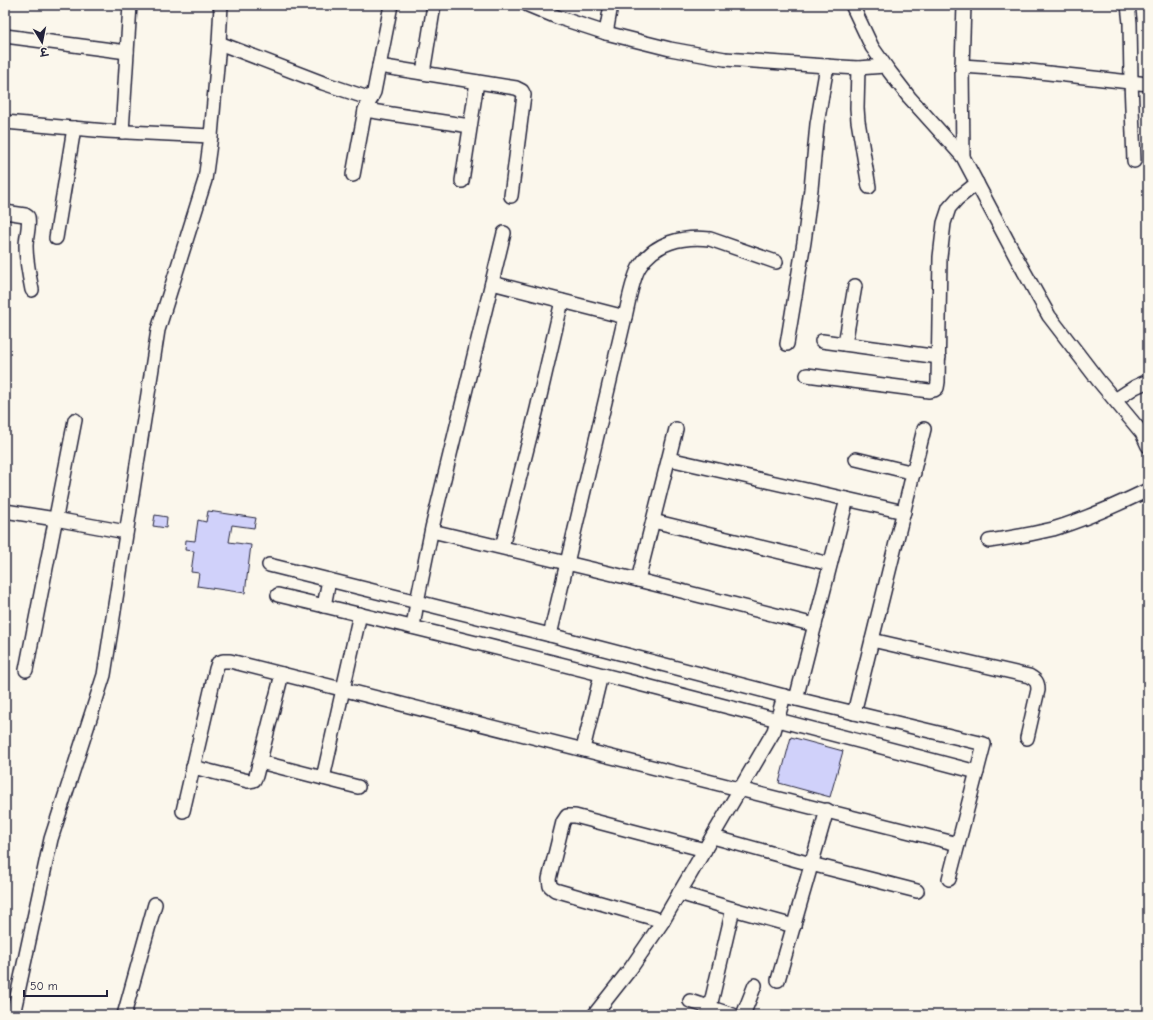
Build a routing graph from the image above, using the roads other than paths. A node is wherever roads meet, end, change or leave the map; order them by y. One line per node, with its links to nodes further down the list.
1 (130, 5): 13 (street)
2 (221, 5): 12 (street)
3 (391, 5): 14 (street)
4 (434, 5): 19 (street)
5 (528, 5): 10 (street)
6 (611, 5): 10 (street)
7 (852, 5): 16 (street)
8 (964, 5): 17 (street)
9 (1128, 5): 20 (street)
10 (606, 33): 15 (street)
11 (5, 36): 13 (street)
12 (219, 43): 23 (street); 28 (street)
13 (127, 52): 27 (street)
14 (379, 66): 19 (street); 23 (street)
15 (827, 66): 18 (street); 46 (street)
16 (885, 66): 18 (street); 29 (street)
17 (962, 66): 20 (street); 29 (street)
18 (858, 68): 34 (street)
19 (423, 73): 21 (street)
20 (1131, 81): 22 (street); 30 (street)
21 (477, 82): 25 (street); 35 (street)
22 (1148, 84)
23 (368, 105): 25 (street); 31 (street)
24 (5, 122): 26 (street)
25 (470, 126): 32 (street)
26 (74, 128): 27 (street); 38 (street)
27 (122, 132): 28 (street)
28 (211, 136): 67 (street)
29 (963, 157): 33 (street)
30 (1134, 161)
31 (353, 175)
32 (462, 181)
33 (977, 183): 48 (street); 51 (street)
34 (869, 187)
35 (511, 196)
36 (5, 212): 42 (street)
37 (504, 233): 40 (street)
38 (56, 238)
39 (776, 262): 44 (street)
40 (492, 283): 43 (street); 66 (street)
41 (855, 286): 47 (street)
42 (32, 290)
43 (562, 301): 44 (street); 69 (street)
44 (625, 317): 70 (street)
45 (822, 341): 47 (street)
46 (787, 344)
47 (846, 344): 48 (street)
48 (939, 358): 49 (street)
49 (807, 375)
50 (1148, 381): 51 (street)
51 (1114, 400): 53 (street)
52 (75, 420): 64 (street)
53 (1143, 426): 56 (street)
54 (676, 429): 57 (street)
55 (924, 429): 59 (street)
56 (1148, 446)
57 (669, 459): 61 (street); 65 (street)
58 (856, 459): 59 (street)
59 (914, 473): 63 (street)
60 (1148, 490): 68 (street)
61 (847, 499): 63 (street); 71 (street)
62 (5, 511): 64 (street)
63 (904, 512): 82 (street)
64 (55, 519): 67 (street); 83 (street)
65 (653, 521): 71 (street); 74 (street)
66 (432, 531): 69 (street); 76 (street)
67 (126, 532): 115 (street)
68 (989, 541)
69 (502, 547): 70 (street)
70 (566, 563): 74 (street); 81 (street)
71 (830, 564): 79 (street)
72 (269, 565): 73 (street)
73 (329, 580): 76 (street); 77 (street)
74 (638, 580): 79 (street)
75 (278, 595): 77 (street)
76 (417, 602): 80 (street); 81 (street)
77 (324, 606): 78 (street)
78 (360, 614): 80 (street); 86 (street)
79 (815, 625): 87 (street)
80 (413, 627): 85 (street)
81 (550, 635): 87 (street)
82 (872, 640): 88 (street); 90 (street)
83 (26, 670)
84 (282, 674): 86 (street); 92 (street); 93 (street)
85 (601, 675): 89 (street); 91 (street)
86 (344, 689): 91 (street); 95 (street)
87 (790, 698): 88 (street); 89 (street)
88 (854, 713): 94 (street)
89 (777, 720): 94 (street); 97 (street)
90 (1027, 738)
91 (583, 749): 97 (street)
92 (260, 762): 93 (street); 95 (street)
93 (193, 767): 99 (street)
94 (977, 772): 101 (street)
95 (323, 778): 96 (street)
96 (358, 788)
97 (740, 788): 98 (street); 100 (street)
98 (827, 810): 101 (street); 103 (street)
99 (183, 811)
100 (713, 837): 102 (street); 103 (street)
101 (958, 844): 104 (street)
102 (705, 850): 106 (street); 109 (street)
103 (811, 864): 105 (street); 110 (street)
104 (949, 879)
105 (916, 892)
106 (680, 893): 108 (street); 109 (street)
107 (155, 904): 116 (street)
108 (733, 909): 110 (street); 114 (street)
109 (663, 921): 117 (street)
110 (794, 926): 111 (street)
111 (778, 980)
112 (755, 985): 119 (street)
113 (690, 1001): 114 (street)
114 (710, 1008): 118 (street)
115 (13, 1015)
116 (124, 1015)
117 (594, 1015)
118 (733, 1015)
119 (743, 1015)

